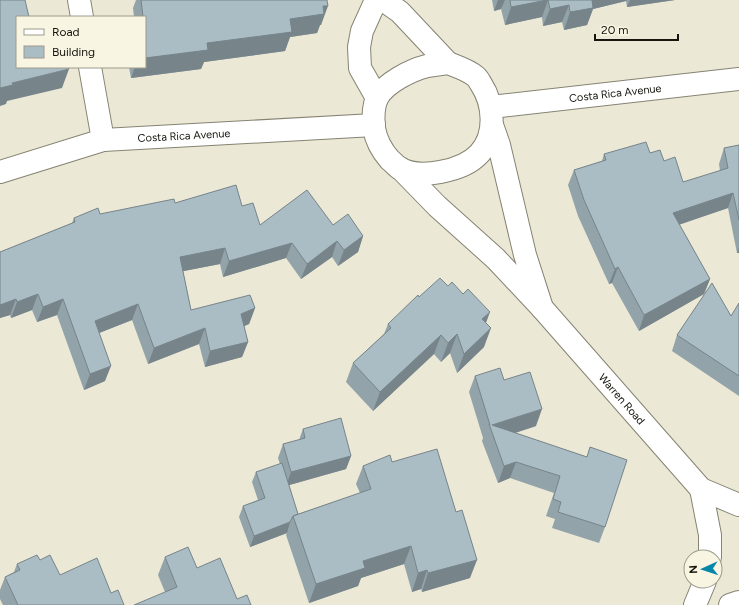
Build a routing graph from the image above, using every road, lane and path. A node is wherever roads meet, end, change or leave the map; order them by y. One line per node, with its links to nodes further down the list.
1 (79, 0): 4 (street)
2 (376, 0): 8 (street)
3 (383, 0): 5 (street, Warren Road)
4 (82, 16)
5 (448, 63): 8 (street); 9 (street, Warren Road)
6 (90, 68): 11 (street)
7 (739, 79): 9 (street, Costa Rica Avenue)
8 (377, 98): 10 (street, Warren Road)
9 (492, 116): 12 (street, Warren Road); 14 (street, Warren Road)
10 (374, 125): 11 (street, Costa Rica Avenue); 12 (street, Warren Road)
11 (103, 140): 13 (street, Costa Rica Avenue)
12 (400, 168): 14 (street, Warren Road)
13 (0, 172)
14 (542, 308): 15 (street, Warren Road)
15 (701, 489): 16 (street, Warren Road); 17 (street)
16 (739, 505)
17 (710, 549)
18 (702, 589): 20 (street)
19 (739, 602): 21 (street)
20 (696, 605)
21 (730, 605)

